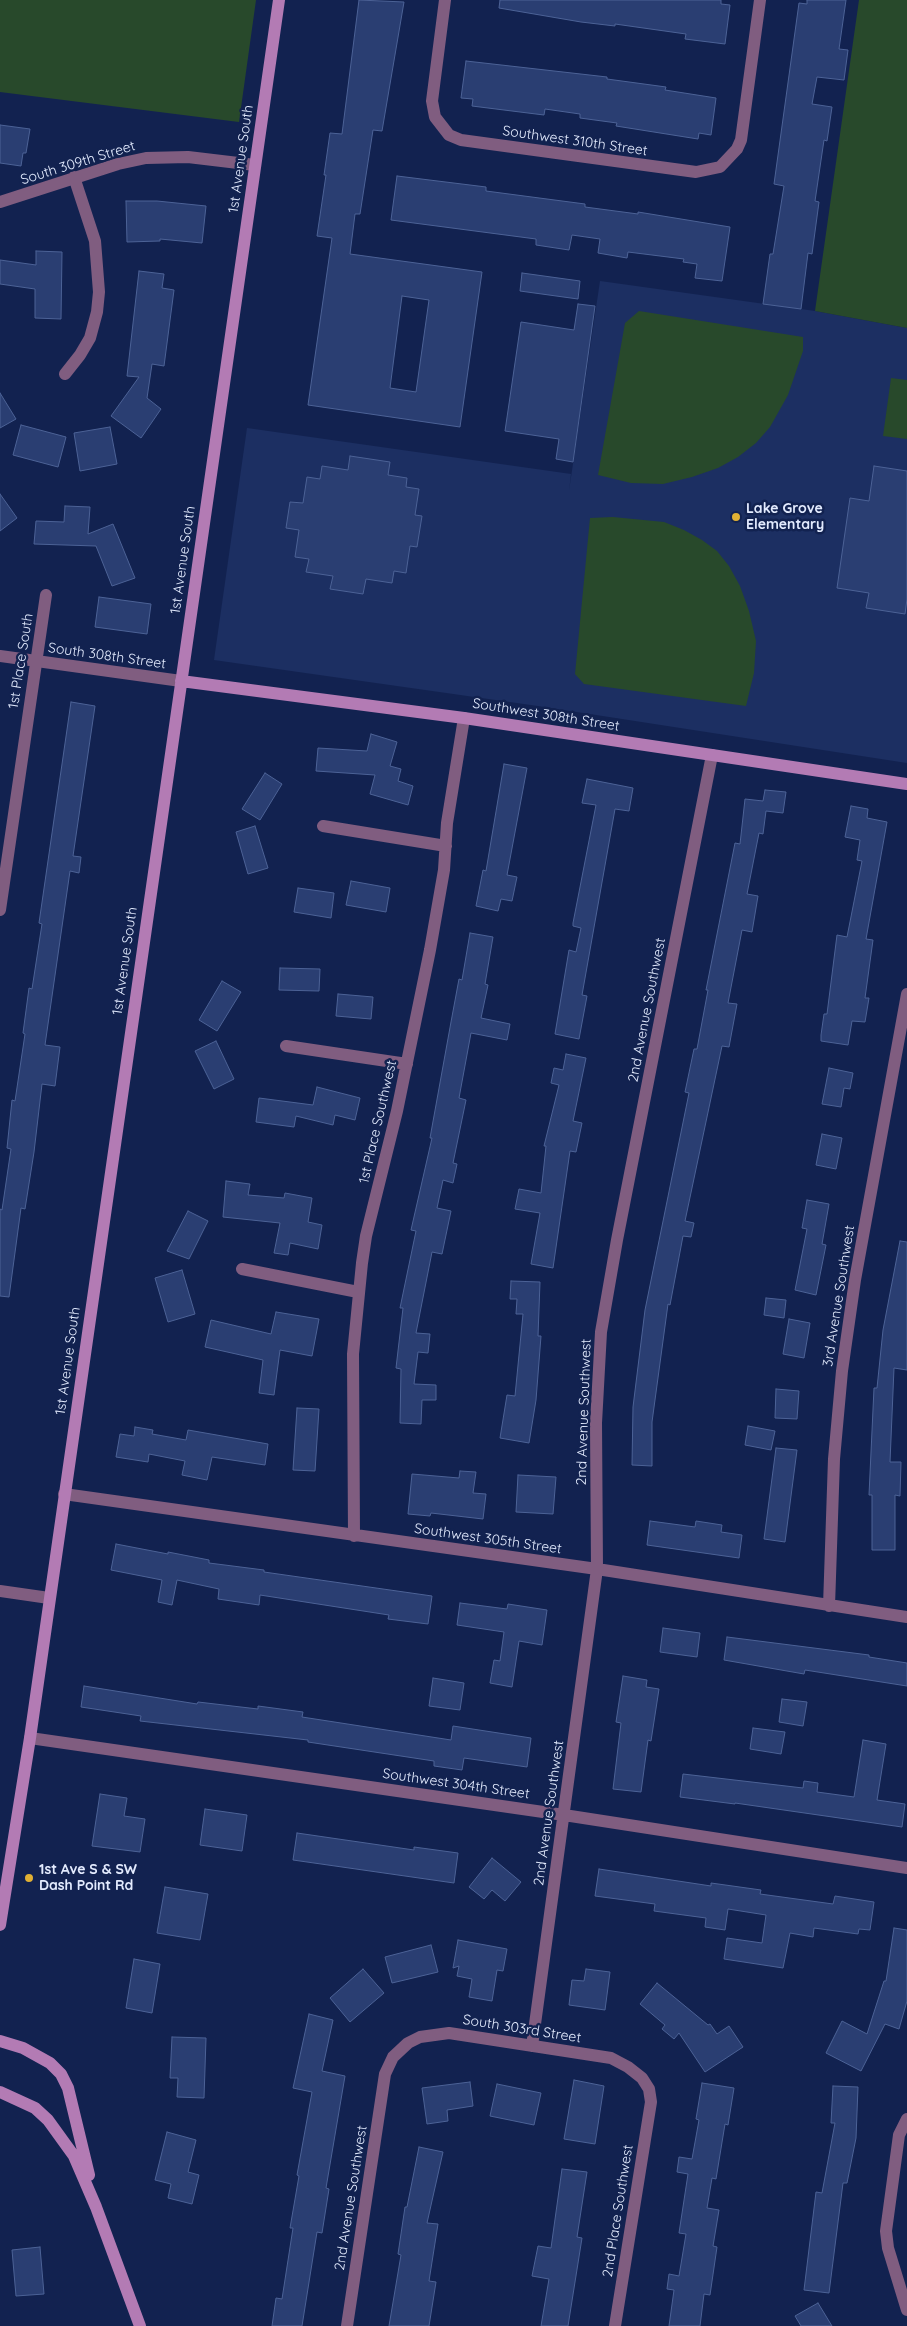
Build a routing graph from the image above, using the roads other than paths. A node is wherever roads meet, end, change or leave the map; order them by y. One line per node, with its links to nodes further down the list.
1 (279, 0): 4 (main road, 1st Avenue South)
2 (445, 0): 3 (street, Southwest 310th Street)
3 (760, 0)
4 (255, 165): 5 (street, South 309th Street); 11 (main road, 1st Avenue South)
5 (74, 178): 6 (street, South 309th Street); 7 (street)
6 (0, 202)
7 (65, 374)
8 (46, 595): 10 (street, 1st Place South)
9 (0, 656): 10 (street, South 308th Street)
10 (36, 661): 11 (street, South 308th Street); 17 (street, 1st Place South)
11 (181, 681): 12 (main road, Southwest 308th Street); 23 (main road, 1st Avenue South)
12 (464, 718): 13 (main road, Southwest 308th Street); 16 (street, 1st Place Southwest)
13 (712, 755): 14 (main road, Southwest 308th Street); 25 (street, 2nd Avenue Southwest)
14 (907, 784)
15 (323, 826): 16 (street)
16 (446, 846): 20 (street, 1st Place Southwest)
17 (0, 910)
18 (907, 994): 28 (street, 3rd Avenue Southwest)
19 (286, 1046): 20 (street)
20 (407, 1064): 22 (street, 1st Place Southwest)
21 (242, 1269): 22 (street)
22 (358, 1292): 24 (street, 1st Place Southwest)
23 (64, 1494): 24 (street, Southwest 305th Street); 27 (main road, 1st Avenue South)
24 (354, 1536): 25 (street, Southwest 305th Street)
25 (597, 1569): 28 (street, Southwest 305th Street); 31 (street, 2nd Avenue Southwest)
26 (0, 1591): 27 (street)
27 (49, 1598): 30 (main road, 1st Avenue South)
28 (829, 1606): 29 (street, Southwest 305th Street)
29 (907, 1617)
30 (30, 1738): 31 (street, Southwest 304th Street); 33 (main road, 1st Avenue South)
31 (564, 1815): 32 (street, Southwest 304th Street); 35 (street, 2nd Avenue Southwest)
32 (907, 1868)
33 (0, 1925)
34 (0, 2041): 40 (main road)
35 (532, 2046): 36 (street, South 303rd Street); 38 (street, South 303rd Street)
36 (385, 2074): 43 (street, 2nd Avenue Southwest)
37 (0, 2092): 40 (main road)
38 (651, 2102): 44 (street, 2nd Place Southwest)
39 (907, 2119): 41 (street)
40 (96, 2207): 42 (main road)
41 (907, 2310)
42 (140, 2326)
43 (347, 2326)
44 (615, 2326)

